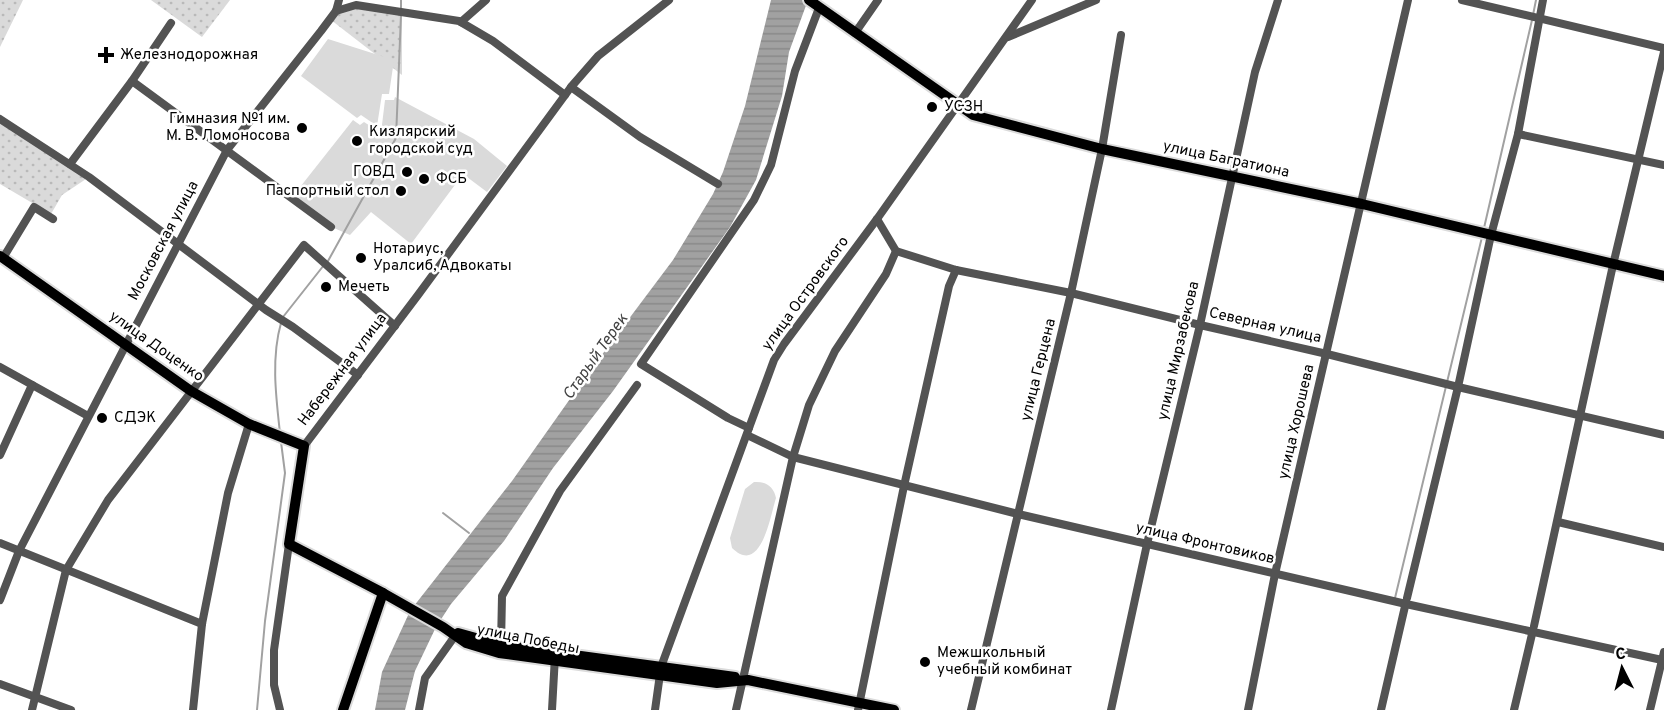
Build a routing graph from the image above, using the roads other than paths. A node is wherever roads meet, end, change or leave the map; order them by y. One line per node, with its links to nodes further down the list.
1 (339, 0): 12 (street)
2 (486, 0): 14 (street)
3 (669, 0): 21 (street, Набережная улица)
4 (878, 0): 16 (street)
5 (1032, 0): 18 (street, улица Островского)
6 (1096, 0): 18 (street)
7 (1278, 0): 31 (street, улица Мирзабекова)
8 (1408, 0): 33 (street, улица Хорошева)
9 (1462, 0): 13 (street)
10 (1543, 0): 13 (street)
11 (814, 4): 16 (main road, улица Багратиона); 59 (street, улица Фронтовиков)
12 (336, 11): 14 (street); 27 (street, Московская улица)
13 (1539, 18): 19 (street); 25 (street)
14 (461, 22): 22 (street)
15 (171, 23): 20 (street)
16 (855, 33): 23 (main road, улица Багратиона)
17 (1121, 34): 26 (street, улица Герцена)
18 (1006, 38): 23 (street, улица Островского)
19 (1664, 50): 28 (street)
20 (132, 81): 27 (street); 29 (street)
21 (571, 87): 22 (street, Набережная улица); 32 (street)
22 (565, 95): 47 (street, Набережная улица)
23 (958, 105): 26 (main road, улица Багратиона); 35 (street, улица Островского)
24 (0, 119): 29 (street)
25 (1518, 134): 28 (street); 37 (street)
26 (1102, 149): 31 (main road, улица Багратиона); 44 (street, улица Герцена)
27 (227, 150): 36 (street); 38 (street, Московская улица)
28 (1638, 159): 30 (street); 41 (street)
29 (70, 164): 38 (street)
30 (1664, 165)
31 (1231, 177): 33 (main road, улица Багратиона); 46 (street, улица Мирзабекова)
32 (718, 184)
33 (1362, 204): 37 (main road, улица Багратиона); 49 (street, улица Хорошева)
34 (53, 219): 40 (street)
35 (877, 219): 39 (street); 59 (street, улица Островского)
36 (331, 227)
37 (1491, 235): 41 (main road, улица Багратиона); 54 (street)
38 (177, 245): 45 (street); 48 (street, Московская улица)
39 (896, 251): 42 (street, Северная улица); 63 (street)
40 (2, 257): 48 (main road, улица Доценко)
41 (1613, 265): 43 (main road, улица Багратиона); 57 (street)
42 (956, 270): 44 (street, Северная улица); 64 (street)
43 (1664, 276)
44 (1071, 293): 46 (street, Северная улица); 65 (street, улица Герцена)
45 (259, 305): 47 (street); 51 (street); 55 (street)
46 (1200, 325): 49 (street, Северная улица); 69 (street, улица Мирзабекова)
47 (395, 326): 51 (street, Набережная улица)
48 (126, 345): 55 (main road, улица Доценко); 56 (street, Московская улица)
49 (1327, 354): 54 (street, Северная улица); 73 (street, улица Хорошева)
50 (0, 367): 52 (street)
51 (358, 375): 61 (street, Набережная улица)
52 (32, 385): 56 (street); 62 (street)
53 (638, 385): 80 (street)
54 (1458, 387): 57 (street, Северная улица); 76 (street)
55 (191, 391): 58 (main road, улица Доценко); 72 (street)
56 (88, 416): 71 (street, Московская улица)
57 (1581, 416): 60 (street, Северная улица); 66 (street)
58 (249, 424): 61 (main road, улица Доценко); 77 (street)
59 (748, 431): 63 (street, улица Фронтовиков); 83 (street, улица Островского)
60 (1664, 435)
61 (304, 446): 68 (main road, Набережная улица)
62 (0, 455)
63 (793, 457): 64 (street, улица Фронтовиков); 84 (street)
64 (904, 486): 65 (street, улица Фронтовиков); 87 (street)
65 (1018, 514): 69 (street, улица Фронтовиков); 99 (street, улица Герцена)
66 (1558, 522): 70 (street); 78 (street)
67 (0, 543): 71 (street)
68 (289, 544): 74 (main road, улица Победы); 91 (street, Набережная улица)
69 (1146, 544): 73 (street, улица Фронтовиков); 100 (street, улица Мирзабекова)
70 (1664, 547)
71 (19, 551): 72 (street); 75 (street, Московская улица)
72 (66, 570): 77 (street); 86 (street)
73 (1275, 574): 76 (street, улица Фронтовиков); 101 (street, улица Хорошева)
74 (382, 593): 79 (main road, улица Победы); 92 (main road)
75 (0, 600)
76 (1406, 602): 78 (street, улица Фронтовиков); 102 (street)
77 (202, 624): 90 (street)
78 (1534, 629): 81 (street, улица Фронтовиков); 103 (street)
79 (456, 634): 80 (main road, улица Победы); 82 (main road, улица Победы); 93 (street)
80 (501, 645): 82 (main road, улица Победы)
81 (1663, 656): 104 (street)
82 (555, 657): 83 (main road, улица Победы); 94 (street)
83 (660, 671): 84 (main road, улица Победы); 95 (street, улица Островского)
84 (742, 679): 87 (main road, улица Победы); 96 (street)
85 (0, 684): 86 (street)
86 (35, 698): 88 (street); 89 (street)
87 (860, 704): 97 (main road, улица Победы); 98 (main road, улица Победы)
88 (32, 710)
89 (71, 710)
90 (193, 710)
91 (280, 710)
92 (343, 710)
93 (419, 710)
94 (552, 710)
95 (655, 710)
96 (736, 710)
97 (894, 710)
98 (900, 710)
99 (971, 710)
100 (1111, 710)
101 (1248, 710)
102 (1381, 710)
103 (1514, 710)
104 (1650, 710)

